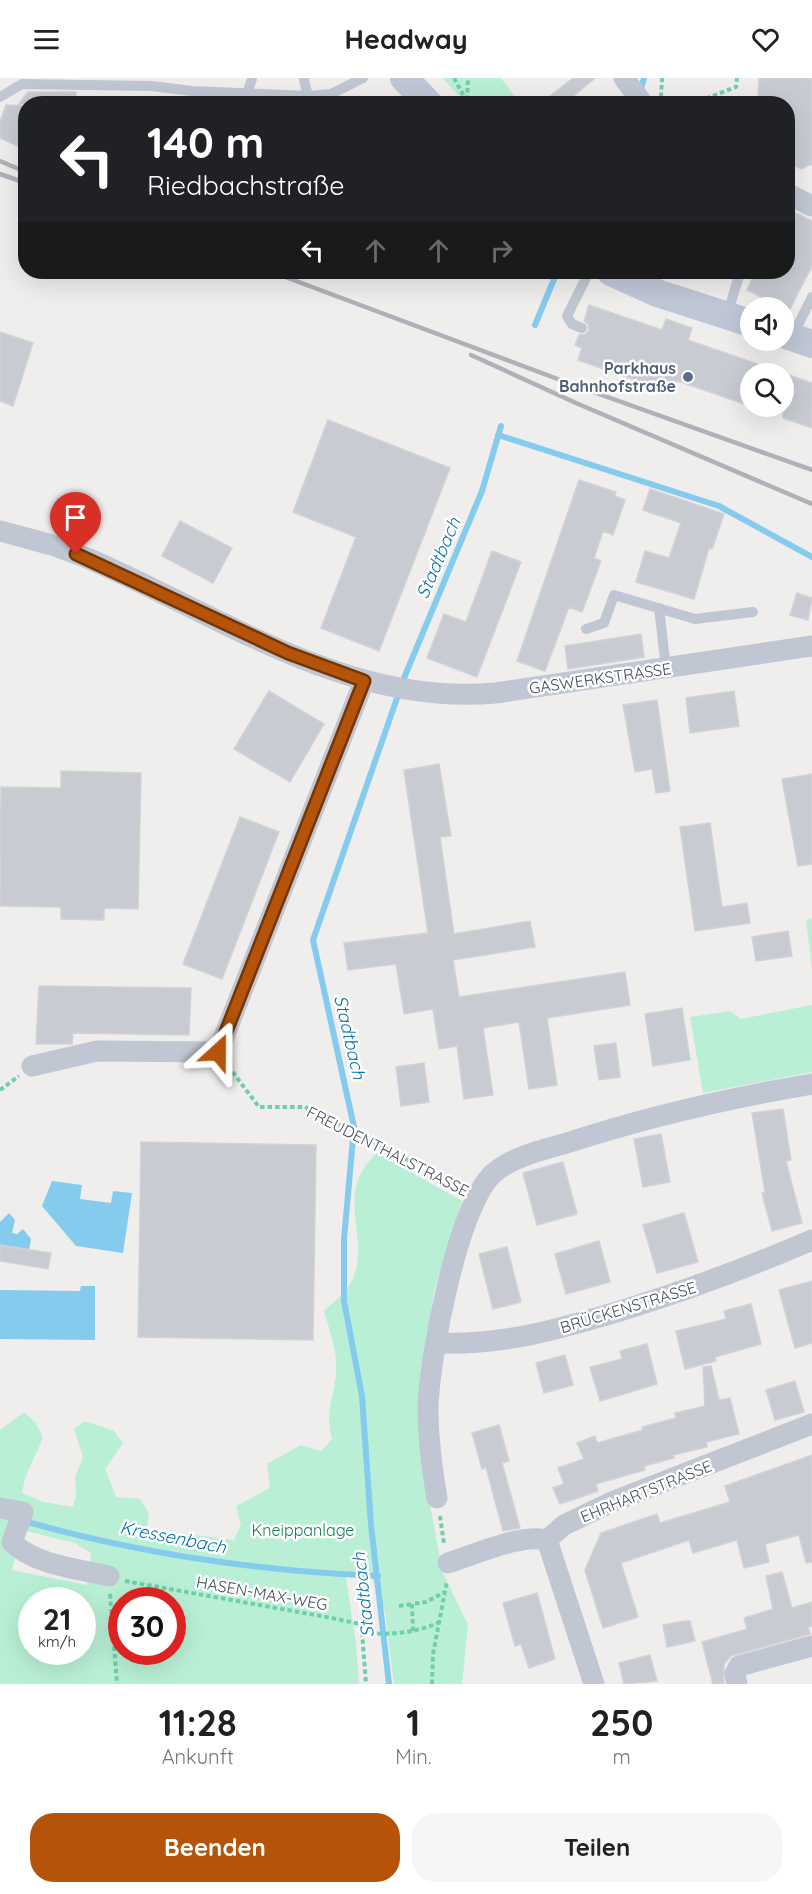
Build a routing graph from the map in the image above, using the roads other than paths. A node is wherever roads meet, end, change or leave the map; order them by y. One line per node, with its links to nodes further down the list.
1 (363, 78): 9 (lane)
2 (404, 78): 10 (street)
3 (252, 79): 6 (lane)
4 (304, 81): 8 (lane)
5 (627, 82): 11 (street)
6 (247, 94): 7 (lane); 12 (lane)
7 (255, 96)
8 (308, 96)
9 (324, 96)
10 (421, 96)
11 (638, 96)
12 (0, 97)
13 (795, 198): 14 (street)
14 (812, 206)
15 (586, 279): 20 (lane)
16 (626, 279): 19 (street)
17 (740, 279): 19 (lane)
18 (812, 297): 21 (lane)
19 (738, 319)
20 (582, 328)
21 (796, 339)
22 (0, 531): 28 (street, GASWERKSTRASSE)
23 (659, 608): 24 (lane); 25 (lane); 27 (lane)
24 (753, 612)
25 (586, 629)
26 (812, 646): 27 (street, GASWERKSTRASSE)
27 (666, 668): 28 (street, GASWERKSTRASSE)
28 (364, 681): 29 (street)
29 (32, 1066)
30 (812, 1084): 32 (street, FREUDENTHALSTRASSE)
31 (812, 1240): 32 (street, BRÜCKENSTRASSE)
32 (437, 1342): 34 (street)
33 (812, 1424): 36 (street, EHRHARTSTRASSE)
34 (437, 1498)
35 (0, 1508): 38 (street)
36 (547, 1540): 37 (street); 40 (street)
37 (448, 1563)
38 (109, 1576)
39 (812, 1646): 41 (street)
40 (594, 1684)
41 (737, 1684)

